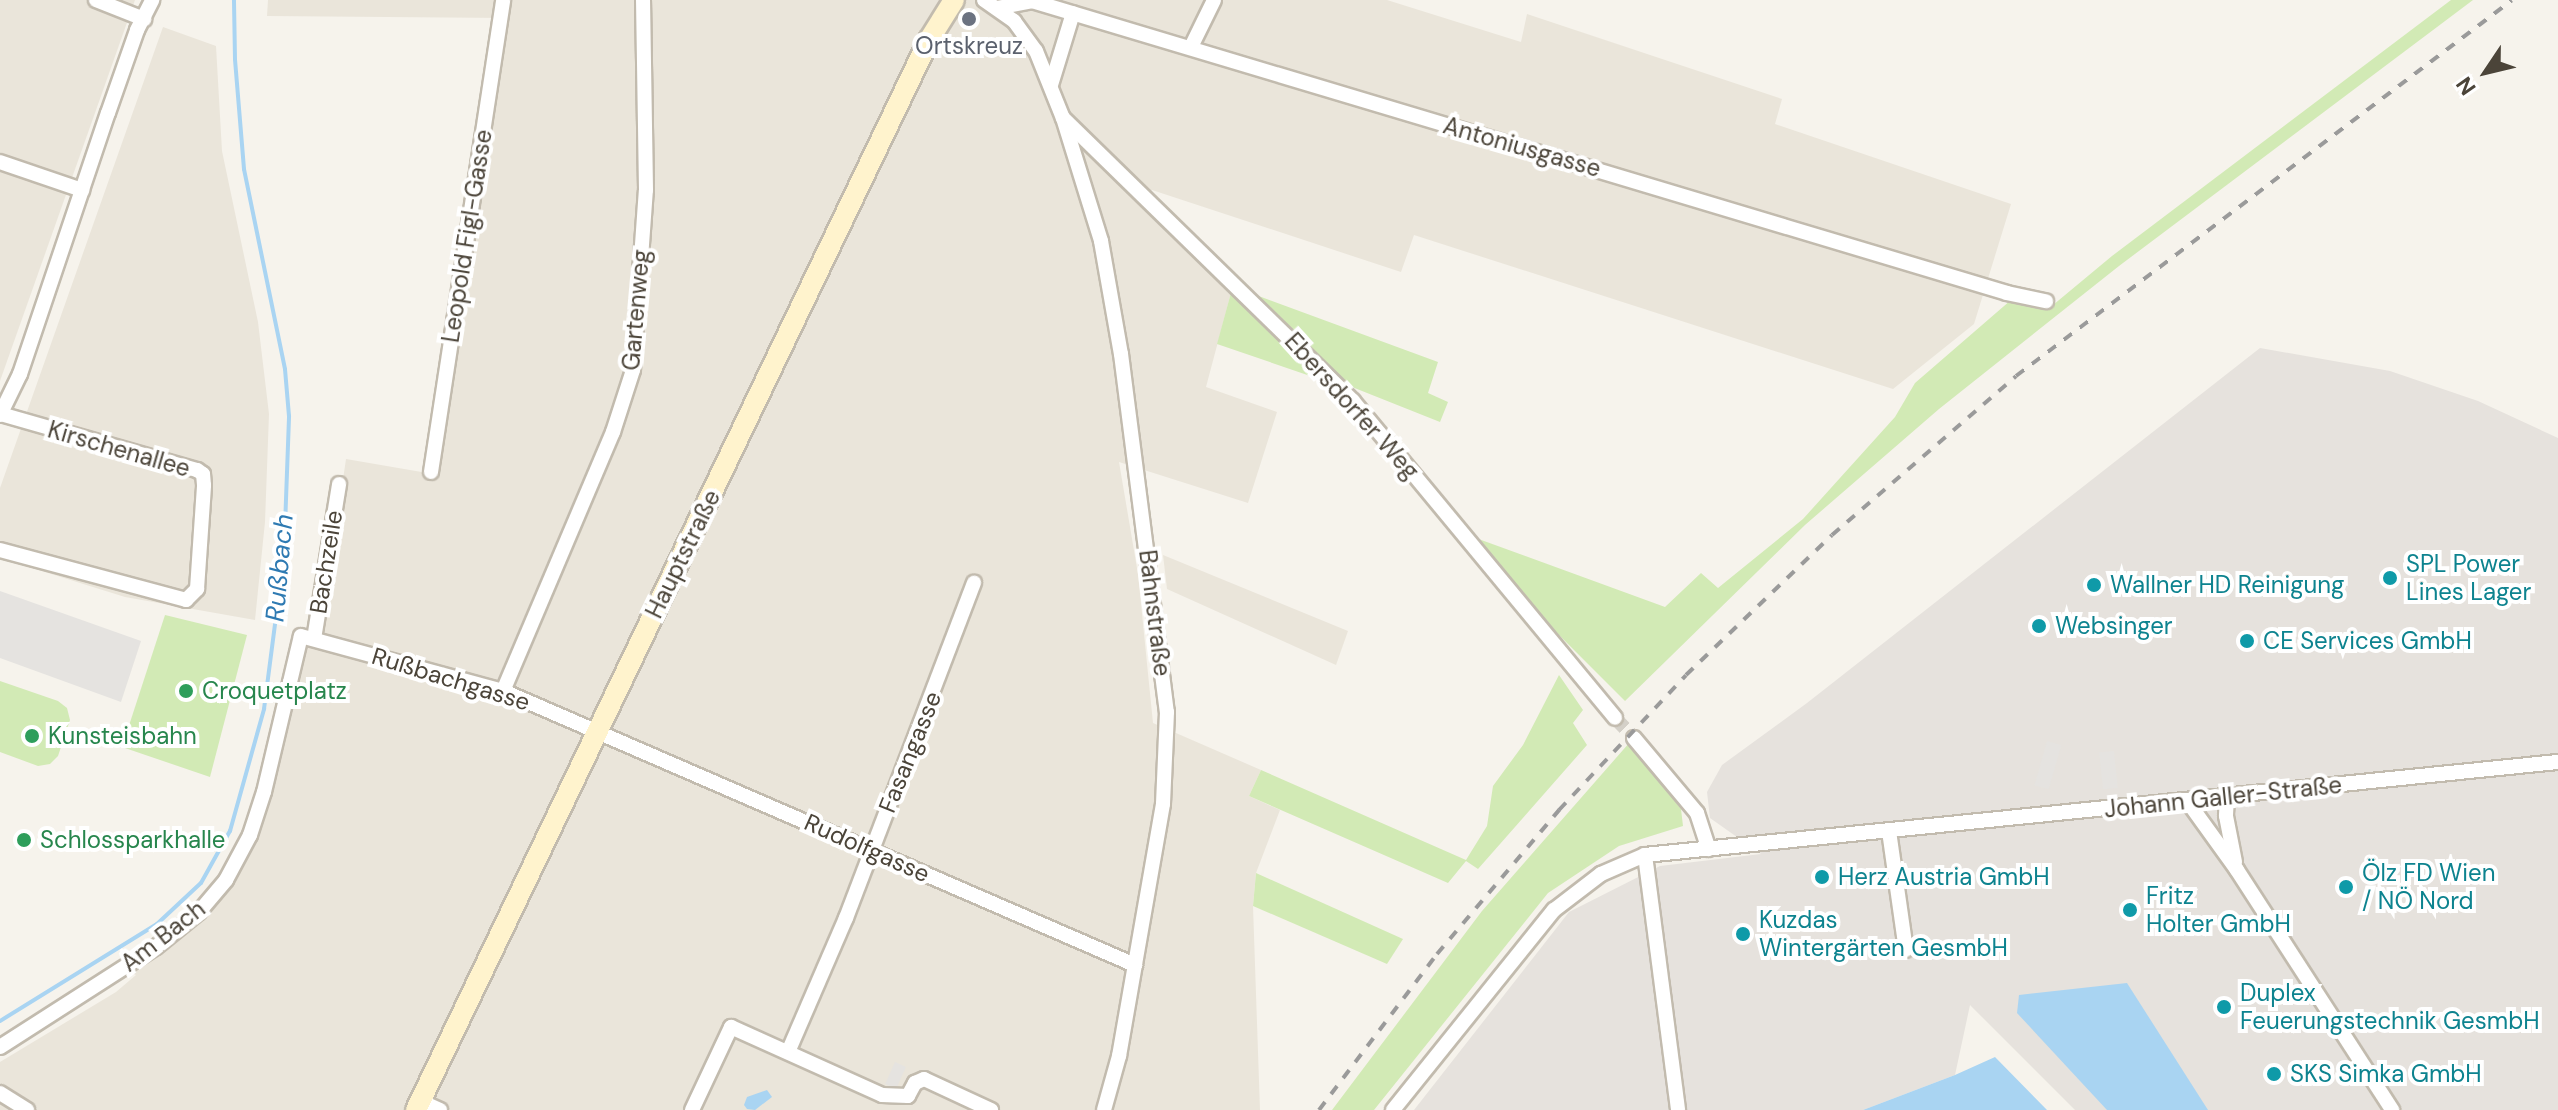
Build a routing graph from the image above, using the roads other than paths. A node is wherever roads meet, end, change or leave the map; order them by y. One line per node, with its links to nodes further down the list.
1 (96, 0): 9 (street)
2 (152, 0): 9 (street, Kirschenallee)
3 (503, 0): 18 (street, Leopold Figl-Gasse)
4 (643, 0): 23 (street, Gartenweg)
5 (954, 0): 25 (main road, Hauptstraße)
6 (1214, 0): 10 (street)
7 (991, 4): 8 (street, Antoniusgasse); 11 (street, Bahnstraße)
8 (1073, 13): 10 (street, Antoniusgasse); 11 (street)
9 (144, 19): 14 (street, Kirschenallee)
10 (1191, 47): 15 (street, Antoniusgasse)
11 (1051, 85): 12 (street, Bahnstraße)
12 (1063, 118): 24 (street, Ebersdorfer Weg); 36 (street, Bahnstraße)
13 (0, 162): 14 (street)
14 (82, 190): 16 (street, Kirschenallee)
15 (2046, 301)
16 (5, 389): 17 (street, Kirschenallee)
17 (0, 414): 20 (street, Kirschenallee)
18 (431, 472)
19 (339, 484): 22 (street, Bachzeile)
20 (0, 550)
21 (974, 583): 32 (street, Fasangasse)
22 (308, 638): 23 (street, Rußbachgasse); 37 (street, Am Bach)
23 (503, 691): 25 (street, Rußbachgasse)
24 (1615, 718)
25 (599, 730): 32 (street, Rudolfgasse); 41 (main road, Hauptstraße)
26 (1634, 738): 31 (street)
27 (2558, 762): 28 (street, Johann Galler-Straße)
28 (2227, 796): 29 (street, Johann Galler-Straße); 34 (street)
29 (2188, 802): 30 (street, Johann Galler-Straße); 34 (street)
30 (1889, 831): 31 (street, Johann Galler-Straße); 35 (street)
31 (1709, 849): 33 (street, Johann Galler-Straße)
32 (871, 851): 36 (street, Rudolfgasse); 38 (street, Fasangasse)
33 (1645, 855): 47 (street, Johann Galler-Straße); 48 (street)
34 (2237, 870): 49 (street)
35 (1906, 950)
36 (1135, 965): 46 (street, Bahnstraße)
37 (0, 1047)
38 (788, 1052): 40 (street); 44 (street)
39 (0, 1093): 42 (street)
40 (905, 1103): 45 (street)
41 (418, 1105): 43 (street)
42 (27, 1110)
43 (440, 1110)
44 (692, 1110)
45 (991, 1110)
46 (1104, 1110)
47 (1393, 1110)
48 (1678, 1110)
49 (2392, 1110)

